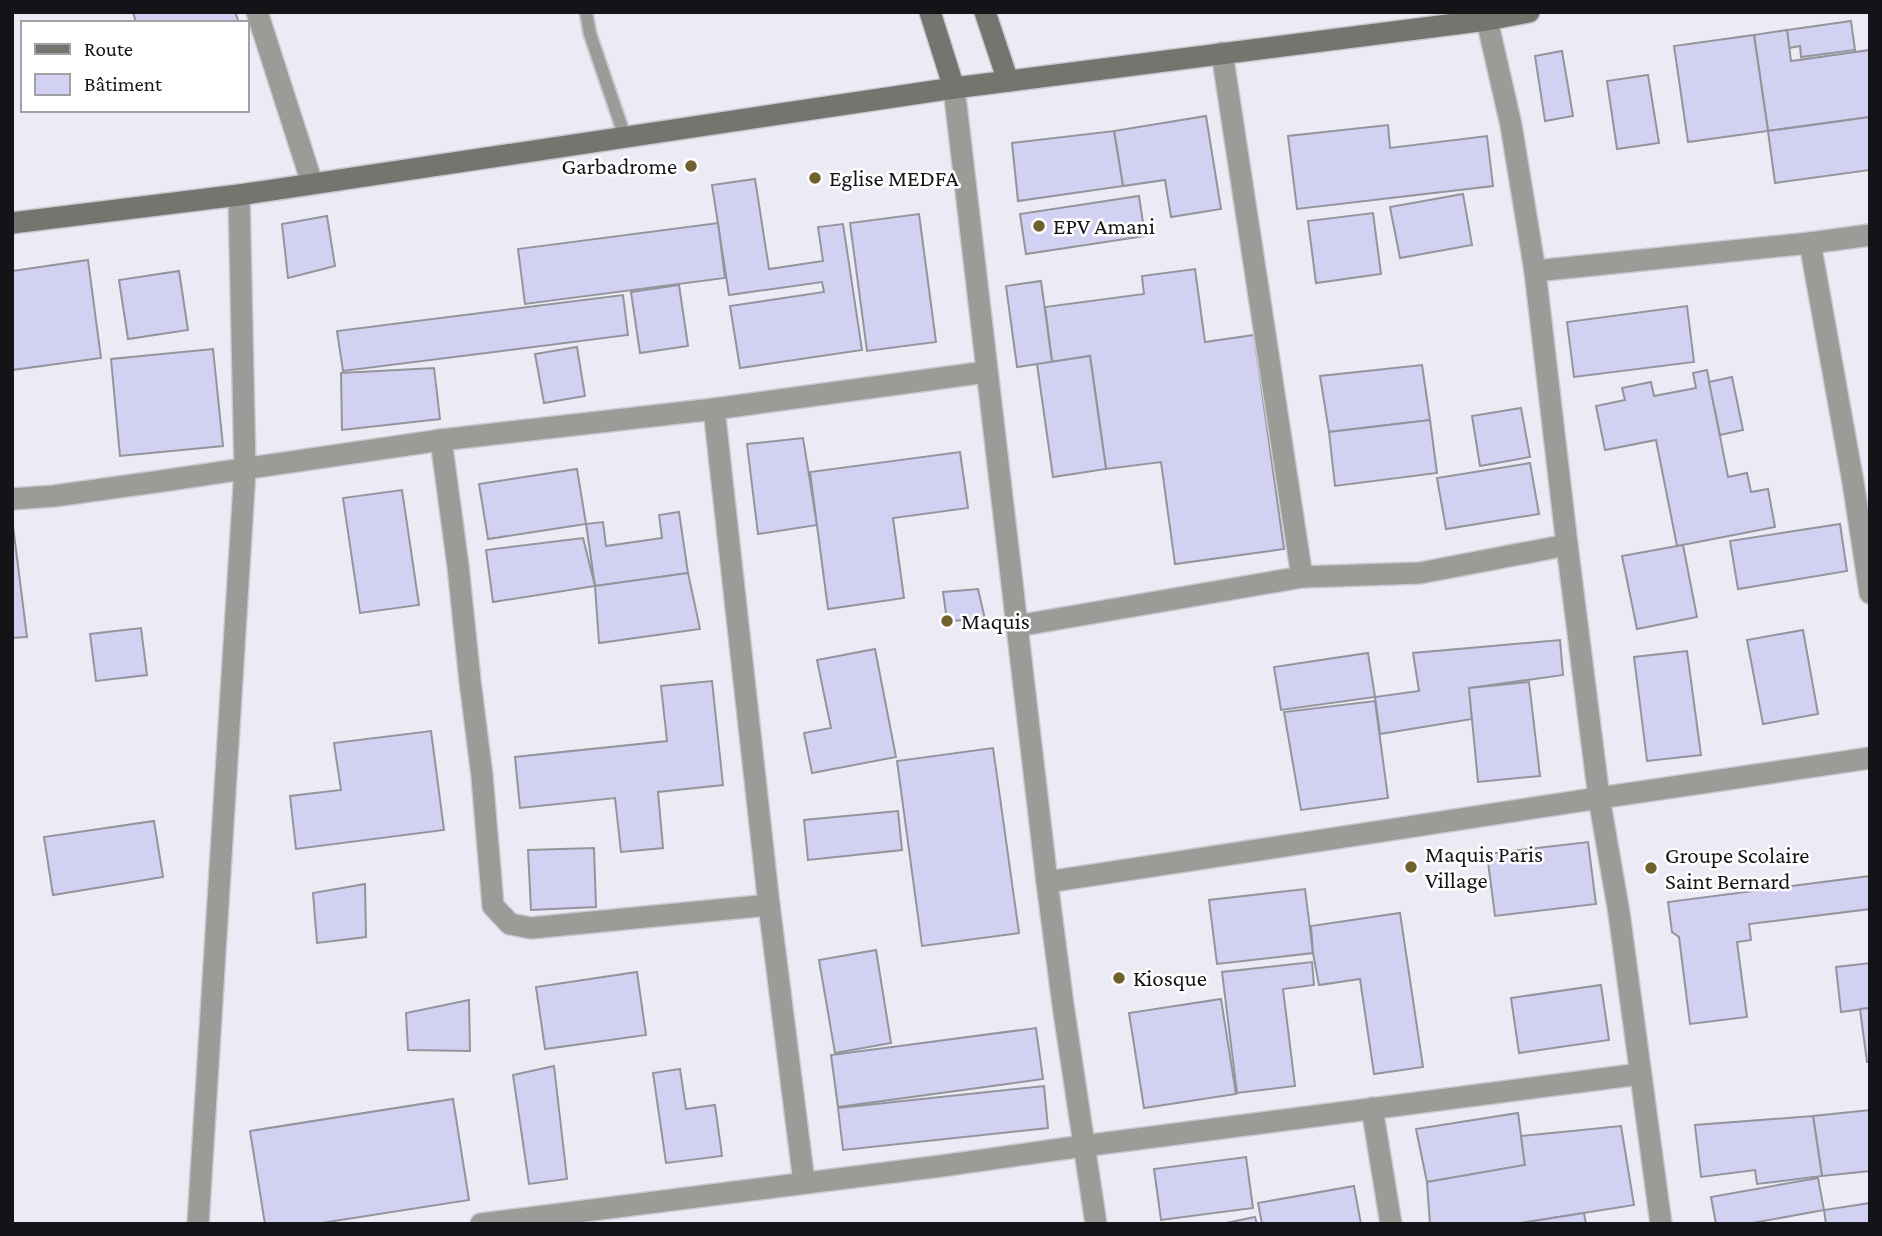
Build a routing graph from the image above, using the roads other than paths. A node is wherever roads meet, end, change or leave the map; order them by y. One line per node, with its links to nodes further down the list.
1 (257, 12): 11 (street)
2 (586, 12): 10 (lane)
3 (930, 12): 9 (street)
4 (985, 12): 8 (street)
5 (1529, 12): 6 (street)
6 (1487, 20): 7 (street); 16 (street)
7 (1222, 53): 8 (street); 24 (street)
8 (1008, 81): 9 (street)
9 (954, 88): 10 (street); 17 (street)
10 (625, 137): 11 (street)
11 (312, 183): 12 (street)
12 (239, 195): 13 (street); 20 (street)
13 (12, 223)
14 (1870, 235): 15 (street)
15 (1810, 243): 16 (street); 21 (street)
16 (1535, 271): 23 (street)
17 (986, 372): 18 (street); 26 (street)
18 (714, 409): 19 (street); 30 (street)
19 (441, 440): 20 (street); 30 (street)
20 (245, 470): 22 (street); 35 (street)
21 (1862, 481): 25 (street)
22 (12, 499)
23 (1567, 545): 24 (street); 28 (street)
24 (1302, 577): 26 (street)
25 (1870, 593)
26 (1017, 626): 29 (street)
27 (1870, 758): 28 (street)
28 (1599, 797): 29 (street); 31 (street)
29 (1047, 883): 33 (street)
30 (769, 905): 34 (street)
31 (1640, 1074): 32 (street); 39 (street)
32 (1373, 1108): 33 (street); 38 (street)
33 (1083, 1146): 34 (street); 37 (street)
34 (804, 1182): 36 (street)
35 (198, 1224)
36 (481, 1224)
37 (1096, 1224)
38 (1391, 1224)
39 (1661, 1224)

